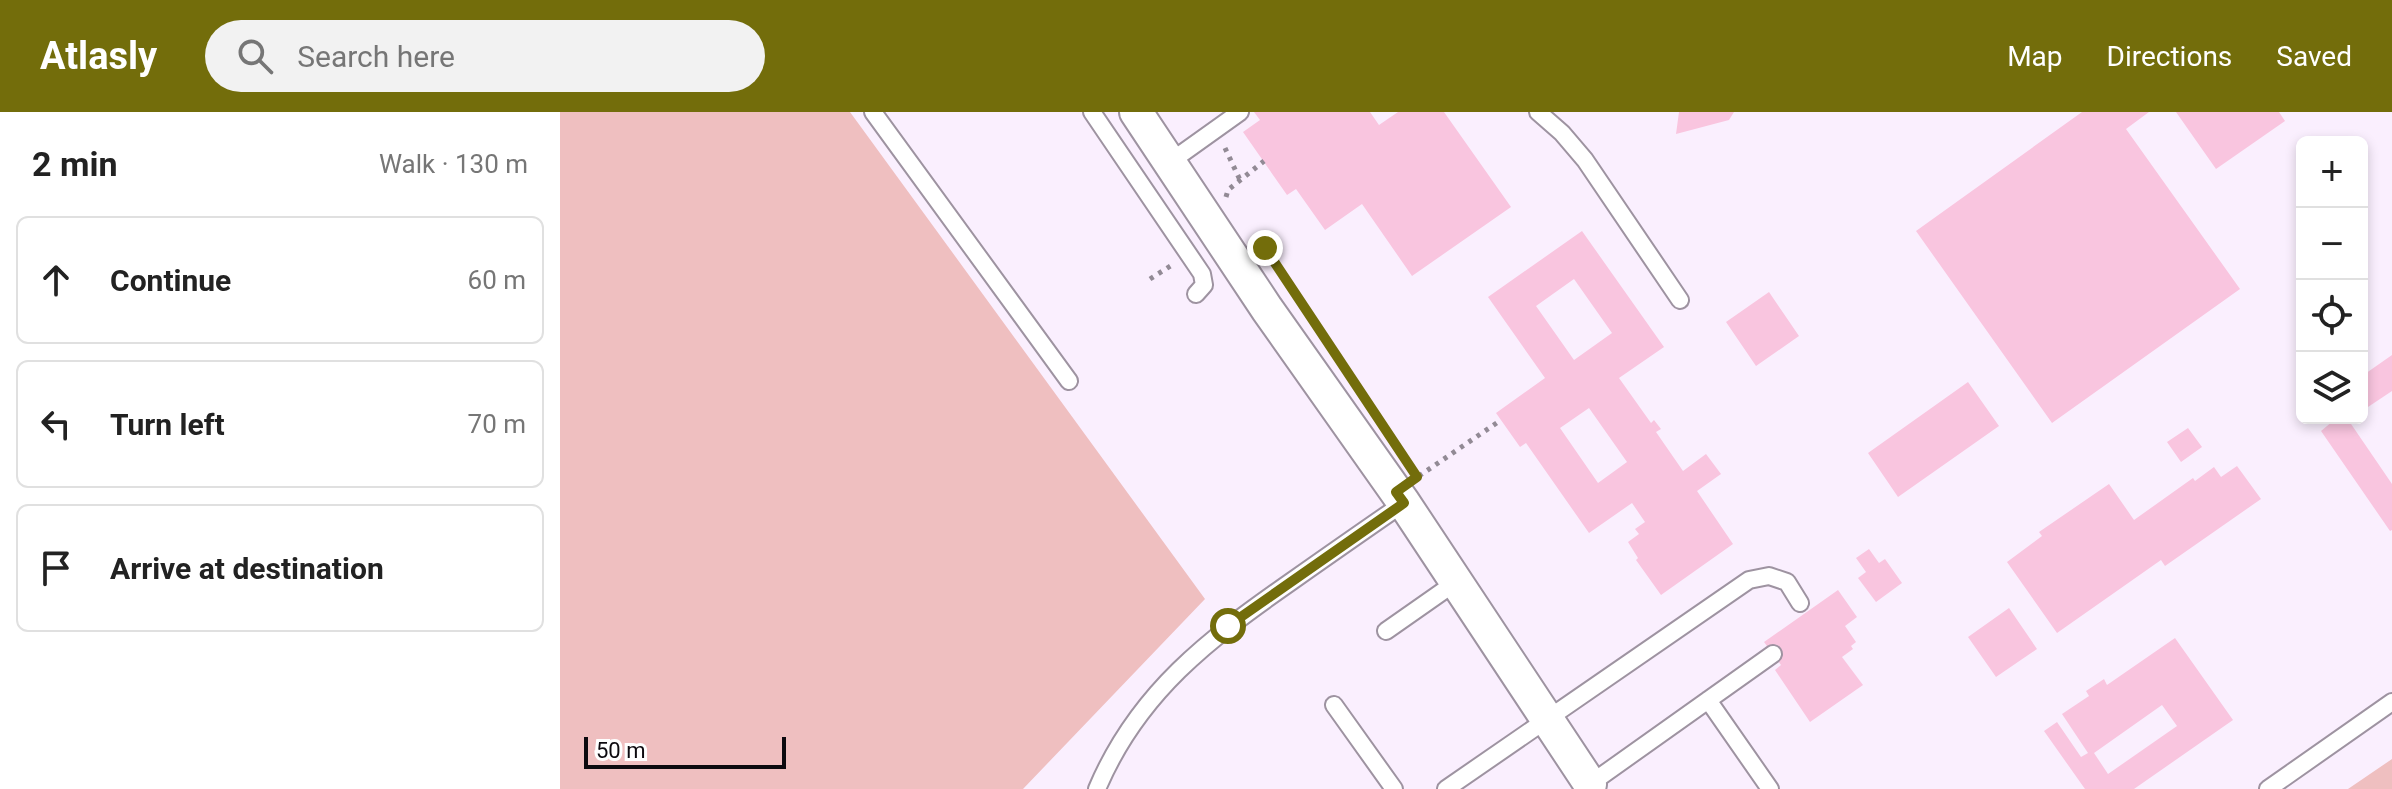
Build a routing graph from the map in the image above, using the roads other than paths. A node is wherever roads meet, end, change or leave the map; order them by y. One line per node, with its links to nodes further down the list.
1 (873, 112): 9 (lane)
2 (1092, 112): 7 (lane)
3 (1136, 112): 6 (street)
4 (1240, 112): 6 (lane)
5 (1538, 112): 8 (lane)
6 (1170, 162): 10 (street)
7 (1196, 294)
8 (1680, 300)
9 (1069, 381)
10 (1404, 503): 11 (street); 20 (lane)
11 (1456, 582): 13 (lane); 18 (street)
12 (1800, 603): 18 (lane)
13 (1386, 631)
14 (1773, 654): 15 (lane)
15 (1708, 700): 19 (lane); 23 (lane)
16 (2392, 702): 24 (lane)
17 (1334, 705): 21 (lane)
18 (1547, 720): 19 (street); 22 (lane)
19 (1591, 786)
20 (1097, 789)
21 (1394, 789)
22 (1446, 789)
23 (1770, 789)
24 (2268, 789)

